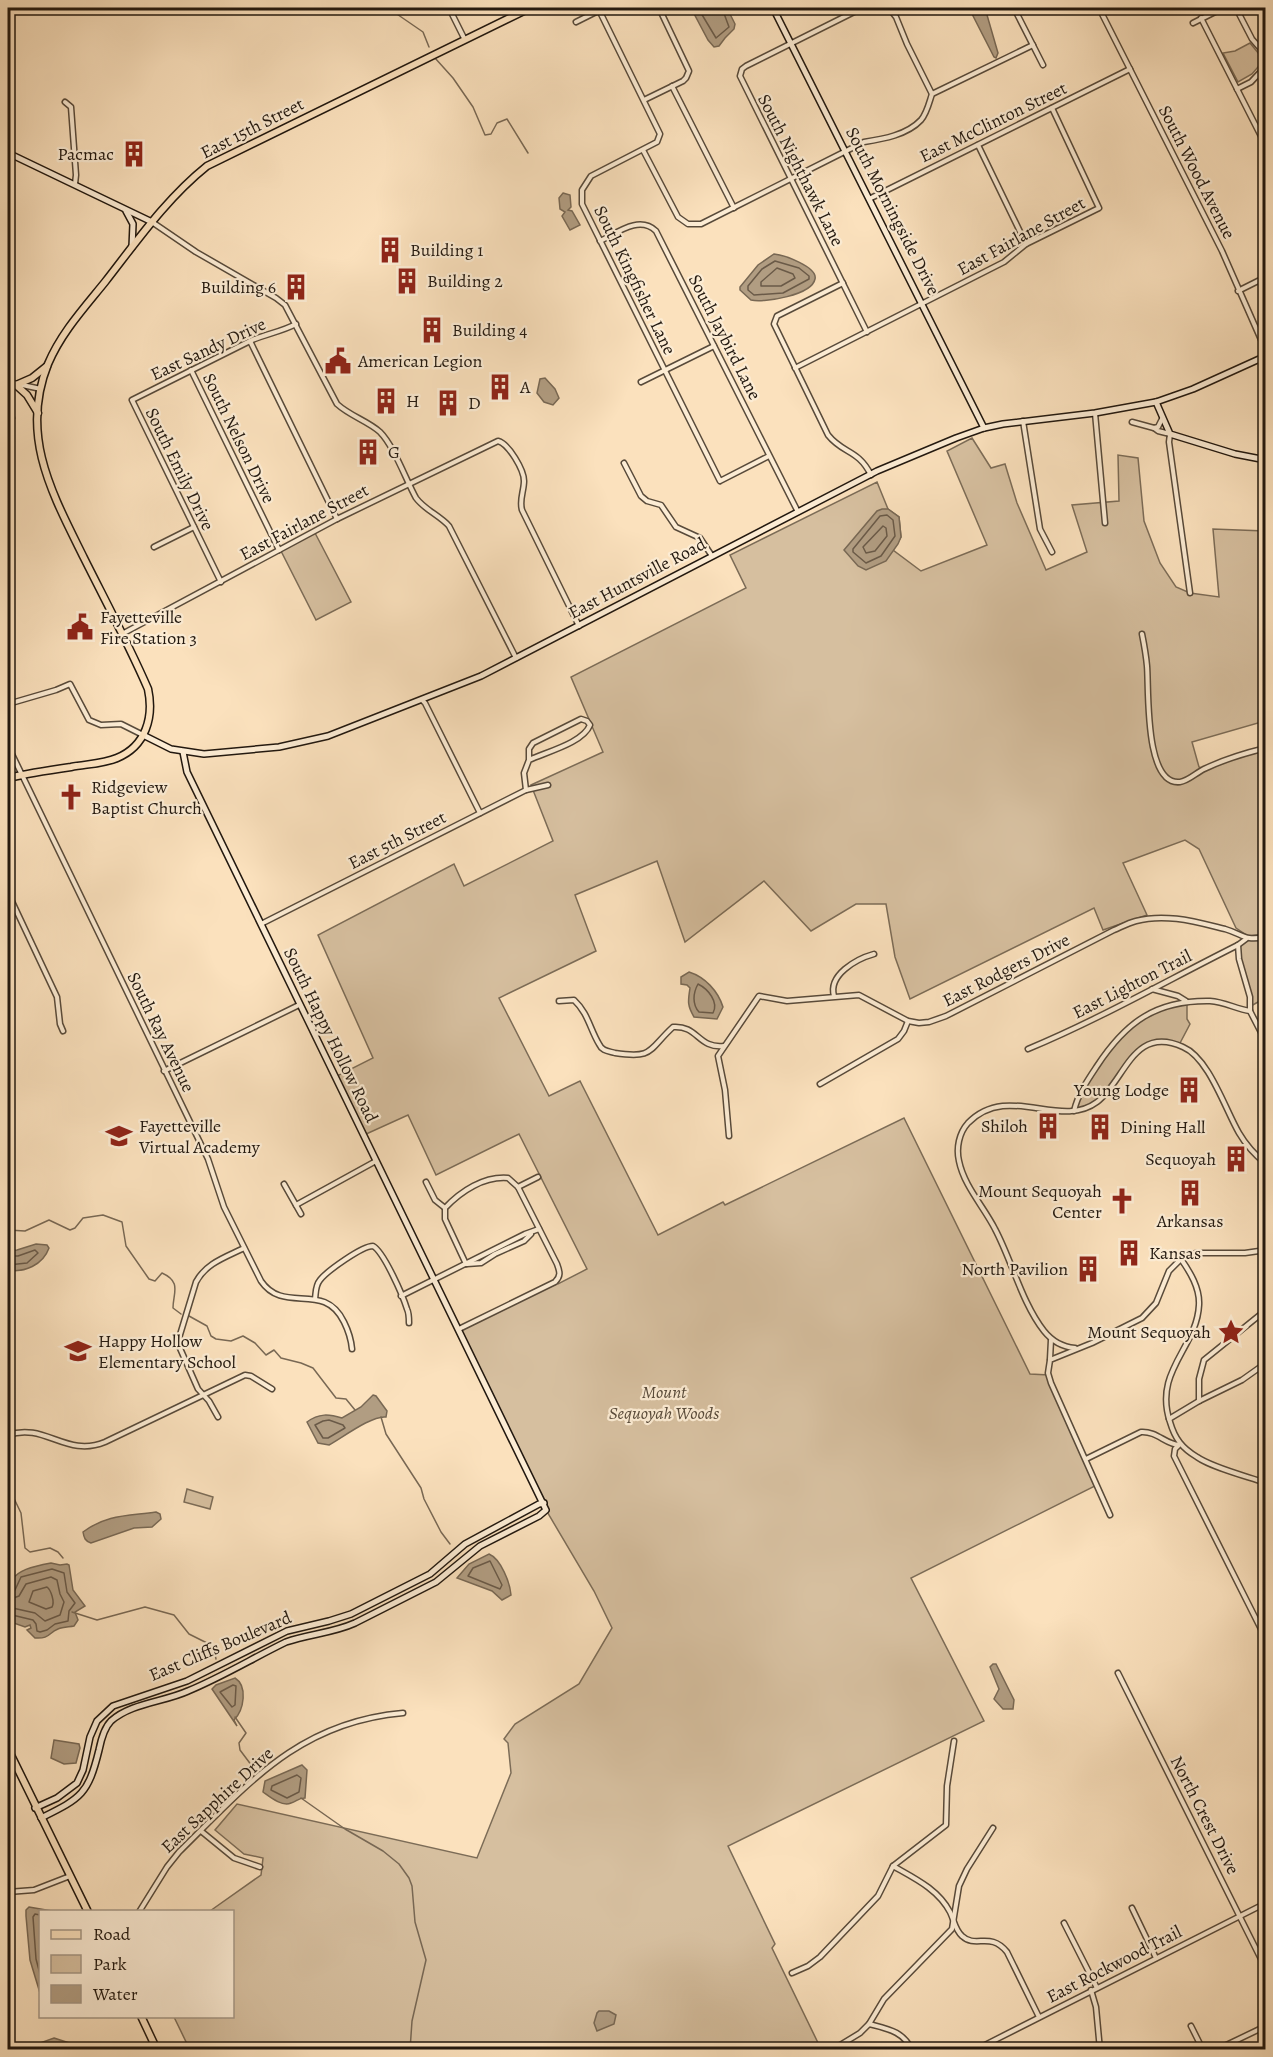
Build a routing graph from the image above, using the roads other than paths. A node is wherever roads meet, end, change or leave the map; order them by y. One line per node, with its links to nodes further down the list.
1 (448, 8): 15 (street)
2 (530, 8): 15 (main road, East 15th Street)
3 (659, 8): 22 (street)
4 (773, 8): 16 (street, South Morningside Drive)
5 (862, 8): 16 (street)
6 (889, 8): 24 (street)
7 (1014, 8): 17 (street)
8 (1099, 8): 21 (street, South Wood Avenue)
9 (1223, 8): 12 (street)
10 (1236, 8): 18 (street)
11 (602, 9): 13 (street); 25 (street)
12 (1201, 18): 14 (street); 23 (street)
13 (576, 22)
14 (1193, 23)
15 (465, 40): 38 (main road, East 15th Street)
16 (791, 43): 31 (street, South Morningside Drive); 33 (street, South Nighthawk Lane)
17 (1033, 45): 19 (street); 24 (street)
18 (1266, 55)
19 (1042, 65)
20 (1266, 66): 23 (street)
21 (1130, 69): 27 (street, East McClinton Street); 44 (street, South Wood Avenue)
22 (672, 86): 25 (street); 37 (street)
23 (1237, 89): 29 (street)
24 (932, 94): 31 (street)
25 (644, 100): 30 (street)
26 (65, 102): 34 (street)
27 (1052, 108): 28 (street, East McClinton Street); 40 (street, East Fairlane Street)
28 (978, 145): 35 (street, East McClinton Street); 40 (street)
29 (1266, 146)
30 (644, 150): 37 (street); 39 (street, South Kingfisher Lane)
31 (846, 151): 33 (street); 35 (street, South Morningside Drive)
32 (8, 153): 34 (street)
33 (790, 179): 37 (street); 43 (street, South Nighthawk Lane)
34 (75, 184): 36 (street)
35 (869, 199): 45 (street, South Morningside Drive)
36 (122, 208): 38 (street); 41 (street)
37 (734, 208)
38 (152, 222): 41 (main road, East 15th Street); 46 (street)
39 (600, 241): 49 (street, South Jaybird Lane); 54 (street, South Kingfisher Lane)
40 (1026, 244): 45 (street, East Fairlane Street)
41 (132, 248): 51 (main road, East 15th Street)
42 (1266, 277): 44 (street)
43 (843, 283): 47 (street, South Nighthawk Lane); 52 (street)
44 (1238, 291): 50 (street, South Wood Avenue)
45 (922, 304): 47 (street, East Fairlane Street); 68 (street, South Morningside Drive)
46 (296, 324): 48 (street, East Sandy Drive); 75 (street)
47 (867, 332): 52 (street, East Fairlane Street)
48 (249, 341): 53 (street, East Sandy Drive); 77 (street)
49 (714, 346): 54 (street); 71 (street, South Jaybird Lane)
50 (1266, 354): 60 (street, East Huntsville Road)
51 (48, 366): 57 (main road); 58 (main road, East 15th Street)
52 (795, 368): 74 (street)
53 (191, 370): 59 (street, East Sandy Drive); 81 (street, South Nelson Drive)
54 (664, 370): 56 (street); 71 (street, South Kingfisher Lane)
55 (8, 382): 57 (street)
56 (641, 382)
57 (16, 385): 58 (street); 62 (main road)
58 (42, 389): 62 (main road)
59 (132, 400): 79 (street, South Emily Drive)
60 (1156, 402): 63 (street, East Huntsville Road); 64 (street)
61 (8, 406): 67 (street)
62 (38, 413): 87 (main road)
63 (1095, 413): 65 (street, East Huntsville Road); 78 (street)
64 (1162, 419): 69 (street); 70 (street)
65 (1023, 421): 68 (street, East Huntsville Road); 82 (street)
66 (1132, 422): 69 (street)
67 (8, 423)
68 (984, 428): 74 (street, East Huntsville Road)
69 (1154, 428): 70 (street)
70 (1170, 434): 72 (street); 85 (street)
71 (770, 456): 76 (street, South Jaybird Lane)
72 (1266, 460)
73 (624, 463): 83 (street)
74 (871, 475): 76 (street, East Huntsville Road)
75 (408, 484): 77 (street, East Fairlane Street); 86 (street, East Fairlane Street); 89 (street)
76 (798, 512): 83 (street, East Huntsville Road)
77 (337, 519): 81 (street, East Fairlane Street)
78 (1105, 523)
79 (194, 527): 80 (street); 84 (street, South Emily Drive)
80 (154, 547)
81 (279, 550): 84 (street, East Fairlane Street)
82 (1052, 552)
83 (712, 556): 86 (street, East Huntsville Road)
84 (221, 582): 87 (street, East Fairlane Street)
85 (1190, 593)
86 (579, 626): 89 (street, East Huntsville Road)
87 (122, 634): 92 (main road)
88 (1142, 634): 94 (street)
89 (516, 658): 90 (street, East Huntsville Road)
90 (422, 700): 95 (street, East Huntsville Road); 101 (street)
91 (8, 704): 92 (street)
92 (143, 735): 95 (street, East Huntsville Road); 97 (main road)
93 (8, 746): 97 (street, South Ray Avenue)
94 (1266, 748)
95 (183, 752): 103 (street, South Happy Hollow Road)
96 (529, 759): 96 (street); 100 (street)
97 (21, 775): 98 (main road); 119 (street, South Ray Avenue)
98 (8, 778)
99 (548, 785): 100 (street, East 5th Street)
100 (526, 790): 101 (street, East 5th Street)
101 (480, 813): 103 (street, East 5th Street)
102 (8, 893): 115 (street)
103 (261, 924): 112 (street, South Happy Hollow Road)
104 (1266, 937): 105 (street, East Rodgers Drive)
105 (1246, 939): 106 (street, East Lighton Trail); 114 (street, East Rodgers Drive)
106 (1238, 945): 108 (street, East Lighton Trail); 113 (street)
107 (874, 954): 109 (street)
108 (1152, 989): 111 (street); 118 (street, East Lighton Trail)
109 (834, 996): 114 (street); 117 (street)
110 (559, 1001): 117 (street)
111 (1187, 1002): 113 (street); 121 (street)
112 (299, 1005): 119 (street); 123 (street, South Happy Hollow Road)
113 (1250, 1011): 116 (street)
114 (908, 1021): 120 (street)
115 (63, 1031)
116 (1266, 1042)
117 (725, 1046): 122 (street)
118 (1028, 1049)
119 (164, 1071): 133 (street, South Ray Avenue)
120 (820, 1084)
121 (1074, 1111): 124 (street); 143 (street)
122 (729, 1136)
123 (376, 1161): 129 (street); 137 (street, South Happy Hollow Road)
124 (1266, 1164)
125 (538, 1177): 128 (street)
126 (426, 1182): 130 (street)
127 (284, 1184): 129 (street)
128 (518, 1186): 130 (street); 132 (street)
129 (296, 1205): 131 (street)
130 (445, 1208): 136 (street)
131 (301, 1214)
132 (539, 1229): 136 (street); 142 (street)
133 (244, 1248): 139 (street, South Ray Avenue); 149 (street)
134 (1266, 1250): 135 (street)
135 (1181, 1259): 144 (street); 152 (street)
136 (466, 1264): 137 (street)
137 (435, 1280): 138 (street); 142 (street, South Happy Hollow Road)
138 (401, 1296): 139 (street); 141 (street)
139 (315, 1299): 145 (street, South Ray Avenue)
140 (1266, 1310): 150 (street)
141 (409, 1323)
142 (459, 1329): 157 (street, South Happy Hollow Road)
143 (1051, 1339): 144 (street); 146 (street)
144 (1075, 1348): 146 (street)
145 (352, 1349)
146 (1050, 1360): 155 (street)
147 (1266, 1363): 150 (street)
148 (272, 1389): 149 (street)
149 (204, 1395): 151 (street); 153 (street)
150 (1199, 1401): 152 (street)
151 (218, 1417)
152 (1169, 1419): 154 (street)
153 (8, 1435)
154 (1179, 1445): 155 (street); 156 (street); 161 (street)
155 (1086, 1459): 158 (street)
156 (1266, 1483)
157 (544, 1503): 159 (street, East Cliffs Boulevard); 160 (street, East Cliffs Boulevard)
158 (1110, 1515)
159 (475, 1537): 160 (street); 166 (street, East Cliffs Boulevard)
160 (480, 1546): 167 (street, East Cliffs Boulevard)
161 (1266, 1639)
162 (1118, 1673): 178 (street, North Crest Drive)
163 (403, 1713): 169 (street, East Sapphire Drive)
164 (954, 1742): 170 (street)
165 (8, 1749): 166 (main road)
166 (35, 1808): 167 (main road)
167 (40, 1818): 172 (main road)
168 (993, 1828): 180 (street)
169 (201, 1831): 171 (street); 177 (street, East Sapphire Drive)
170 (893, 1866): 180 (street); 183 (street)
171 (260, 1868)
172 (70, 1876): 173 (street); 176 (main road)
173 (8, 1892)
174 (1266, 1904): 178 (street, East Rockwood Trail)
175 (1132, 1908): 181 (street)
176 (87, 1910)
177 (140, 1910)
178 (1240, 1916): 181 (street, East Rockwood Trail); 182 (street, North Crest Drive)
179 (1064, 1923): 184 (street)
180 (954, 1924): 186 (street); 188 (street)
181 (1156, 1958): 184 (street, East Rockwood Trail)
182 (1266, 1969)
183 (792, 1972)
184 (1097, 1988): 185 (street, East Rockwood Trail)
185 (1091, 1990): 186 (street, East Rockwood Trail); 195 (street)
186 (1039, 2017): 194 (street, East Rockwood Trail)
187 (142, 2018): 191 (main road)
188 (869, 2024): 192 (street); 193 (street)
189 (1191, 2026): 196 (street)
190 (1266, 2026): 197 (street)
191 (157, 2049)
192 (832, 2049)
193 (912, 2049)
194 (975, 2049)
195 (1100, 2049)
196 (1203, 2049)
197 (1216, 2049)

